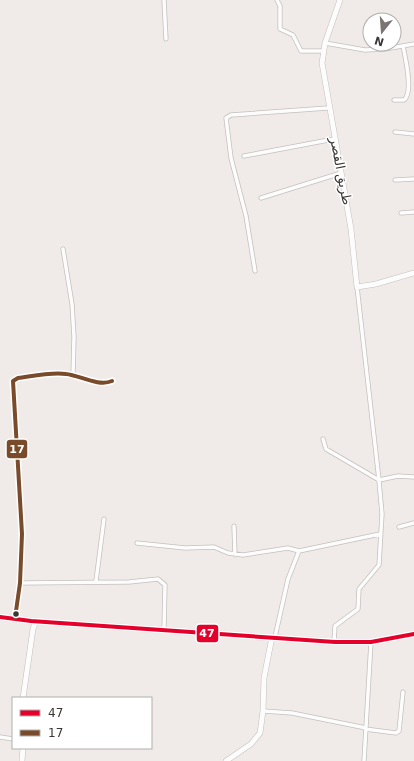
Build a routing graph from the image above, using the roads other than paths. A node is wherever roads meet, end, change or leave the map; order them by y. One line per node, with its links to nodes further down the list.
1 (164, 0): 4 (street)
2 (277, 0): 8 (street)
3 (340, 0): 5 (street, طريق القصر)
4 (166, 39)
5 (325, 43): 7 (street); 8 (street, طريق القصر)
6 (414, 44): 7 (street)
7 (403, 46): 9 (street)
8 (322, 51): 10 (street, طريق القصر)
9 (394, 100)
10 (328, 108): 13 (street, طريق القصر); 22 (street)
11 (394, 132): 12 (street)
12 (414, 134)
13 (334, 139): 14 (street); 15 (street, طريق القصر)
14 (244, 156)
15 (341, 173): 18 (street); 24 (street, طريق القصر)
16 (414, 179): 17 (street)
17 (395, 180)
18 (261, 198)
19 (414, 212): 20 (street)
20 (401, 213)
21 (63, 249): 25 (street)
22 (255, 271)
23 (414, 273): 24 (street)
24 (357, 287): 29 (street)
25 (72, 376): 26 (street); 39 (street)
26 (112, 381)
27 (323, 439): 29 (street)
28 (414, 477): 29 (street)
29 (379, 480): 34 (street)
30 (104, 519): 38 (street)
31 (414, 524): 33 (street)
32 (234, 526): 37 (street)
33 (399, 527)
34 (380, 534): 36 (street); 46 (street)
35 (138, 543): 37 (street)
36 (299, 551): 37 (street); 45 (street)
37 (235, 554)
38 (96, 581): 39 (street); 43 (street)
39 (20, 583): 41 (street)
40 (0, 617): 41 (main road)
41 (15, 618): 42 (main road)
42 (33, 621): 43 (main road); 49 (street)
43 (164, 629): 45 (main road)
44 (414, 634): 47 (main road)
45 (273, 637): 46 (main road); 50 (street)
46 (334, 641): 47 (main road)
47 (371, 642): 51 (street)
48 (403, 692): 51 (street)
49 (23, 697)
50 (263, 711): 51 (street); 56 (street)
51 (366, 728): 57 (street)
52 (0, 737): 53 (street)
53 (12, 739)
54 (23, 749): 55 (street)
55 (22, 761)
56 (226, 761)
57 (364, 761)

